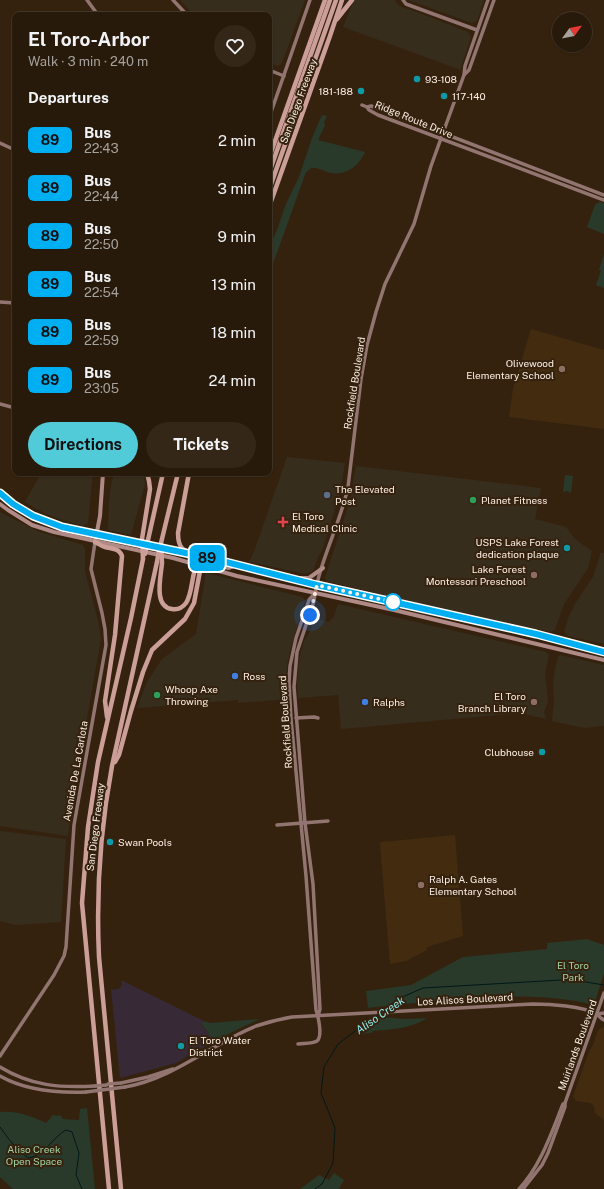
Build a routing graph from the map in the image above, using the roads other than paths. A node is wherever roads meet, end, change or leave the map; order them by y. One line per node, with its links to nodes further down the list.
1 (88, 0): 12 (main road)
2 (173, 0): 13 (main road)
3 (310, 0): 19 (main road)
4 (325, 0): 27 (highway, San Diego Freeway)
5 (330, 0): 28 (highway)
6 (336, 0): 29 (highway)
7 (342, 0): 14 (highway, San Diego Freeway)
8 (352, 0): 14 (highway)
9 (403, 0): 15 (main road)
10 (488, 0): 15 (main road, Rockfield Boulevard)
11 (494, 0): 16 (main road, Rockfield Boulevard)
12 (96, 12)
13 (184, 12)
14 (336, 20): 31 (highway, San Diego Freeway)
15 (477, 30): 16 (main road); 18 (main road, Rockfield Boulevard)
16 (481, 36): 18 (main road, Rockfield Boulevard)
17 (272, 71): 19 (main road)
18 (464, 75): 23 (main road, Rockfield Boulevard)
19 (284, 76): 22 (main road)
20 (362, 105): 21 (main road)
21 (367, 107): 23 (main road, Ridge Route Drive); 24 (main road, Ridge Route Drive)
22 (272, 110)
23 (444, 134): 24 (main road, Rockfield Boulevard); 30 (main road, Ridge Route Drive)
24 (442, 139): 32 (main road, Ridge Route Drive); 51 (main road, Rockfield Boulevard)
25 (0, 143): 26 (main road)
26 (12, 149)
27 (272, 150)
28 (272, 164)
29 (272, 181)
30 (604, 195)
31 (272, 199)
32 (604, 200)
33 (0, 302): 34 (main road)
34 (12, 303)
35 (0, 404): 36 (main road)
36 (12, 407)
37 (104, 476): 44 (main road, Avenida De La Carlota)
38 (148, 476): 47 (highway, bridge)
39 (162, 476): 47 (highway, San Diego Freeway, bridge)
40 (177, 476): 48 (highway, bridge)
41 (188, 476): 46 (highway)
42 (0, 493): 44 (main road)
43 (0, 504): 45 (main road)
44 (97, 534): 45 (main road, Avenida De La Carlota); 46 (main road)
45 (95, 542): 49 (main road); 65 (highway); 76 (main road, Avenida De La Carlota)
46 (199, 556): 50 (main road)
47 (143, 559): 65 (highway, San Diego Freeway)
48 (159, 563): 49 (highway); 66 (highway, San Diego Freeway)
49 (197, 564): 52 (main road); 66 (highway)
50 (238, 565): 52 (main road); 53 (main road)
51 (322, 568): 53 (main road); 54 (main road, Rockfield Boulevard)
52 (211, 569): 55 (main road)
53 (292, 578): 54 (main road)
54 (317, 585): 55 (main road, Rockfield Boulevard); 56 (main road)
55 (315, 593): 57 (main road); 62 (main road, Rockfield Boulevard); 63 (main road, Rockfield Boulevard)
56 (429, 610): 57 (main road); 58 (main road)
57 (427, 618): 59 (main road)
58 (557, 640): 59 (main road); 60 (main road)
59 (555, 649): 61 (main road)
60 (604, 652)
61 (604, 660)
62 (291, 718): 63 (main road); 68 (main road, Rockfield Boulevard)
63 (296, 718): 64 (main road); 68 (main road, Rockfield Boulevard)
64 (318, 718)
65 (107, 719): 81 (highway, San Diego Freeway)
66 (112, 766): 82 (highway, San Diego Freeway)
67 (328, 821): 68 (main road)
68 (303, 823): 69 (main road); 73 (main road, Rockfield Boulevard); 73 (main road, Rockfield Boulevard)
69 (277, 825)
70 (604, 993): 72 (main road, Muirlands Boulevard)
71 (604, 1013): 72 (main road, Los Alisos Boulevard)
72 (597, 1014): 73 (main road, Los Alisos Boulevard); 74 (main road, Los Alisos Boulevard); 80 (main road, Muirlands Boulevard)
73 (318, 1016): 75 (main road, Rockfield Boulevard); 78 (main road, Los Alisos Boulevard)
74 (604, 1020)
75 (298, 1044)
76 (0, 1056)
77 (0, 1067): 78 (main road, Los Alisos Boulevard, bridge)
78 (176, 1068): 79 (main road, Los Alisos Boulevard, bridge)
79 (0, 1076)
80 (565, 1103): 83 (main road, Muirlands Boulevard); 84 (main road, Muirlands Boulevard)
81 (109, 1189)
82 (121, 1189)
83 (519, 1189)
84 (523, 1189)

